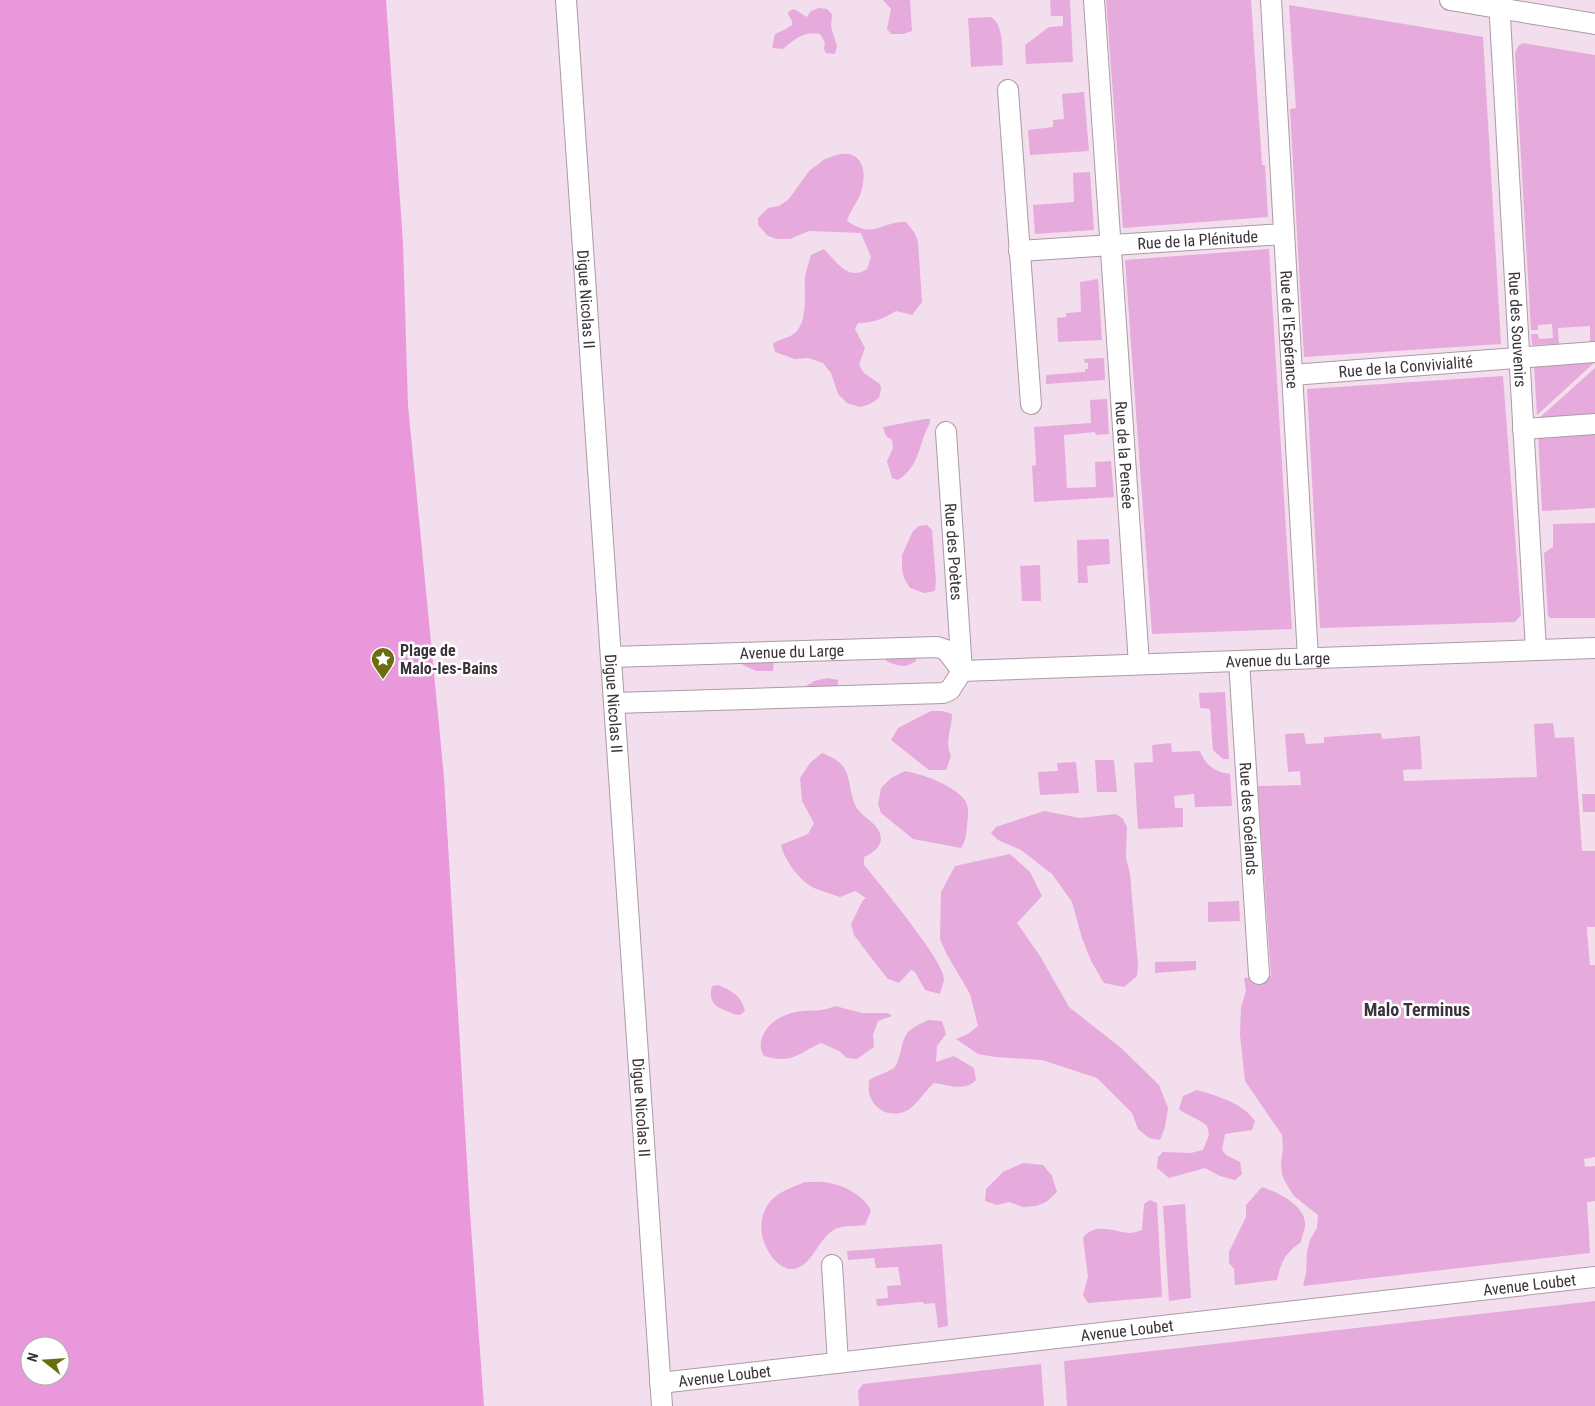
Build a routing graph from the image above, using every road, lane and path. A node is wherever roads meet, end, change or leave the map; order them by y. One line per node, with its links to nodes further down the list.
1 (566, 0): 20 (street, Digue Nicolas II)
2 (1094, 0): 9 (street, Rue de la Pensée)
3 (1271, 0): 8 (street, Rue de l'Espérance)
4 (1450, 0): 5 (street)
5 (1500, 4): 6 (street); 12 (street, Rue des Souvenirs)
6 (1595, 24)
7 (1008, 90): 10 (street)
8 (1284, 234): 9 (street, Rue de la Plénitude); 13 (street, Rue de l'Espérance)
9 (1110, 246): 10 (street); 23 (street, Rue de la Pensée)
10 (1019, 251): 14 (street)
11 (1595, 352): 12 (street, Rue de la Convivialité)
12 (1519, 358): 13 (street, Rue de la Convivialité); 16 (street, Rue des Souvenirs)
13 (1292, 375): 21 (street, Rue de l'Espérance)
14 (1031, 404)
15 (1595, 424): 16 (street)
16 (1523, 429): 19 (street, Rue des Souvenirs)
17 (946, 432): 24 (street, Rue des Poètes)
18 (1595, 648): 19 (street, Avenue du Large)
19 (1536, 650): 21 (street, Avenue du Large)
20 (611, 657): 24 (street, Avenue du Large); 25 (street, Digue Nicolas II)
21 (1308, 658): 22 (street, Avenue du Large)
22 (1239, 661): 23 (street, Avenue du Large); 26 (street, Rue des Goélands)
23 (1139, 664): 24 (street, Avenue du Large)
24 (962, 671): 25 (street)
25 (614, 704): 30 (street, Digue Nicolas II)
26 (1259, 974)
27 (832, 1265): 29 (street)
28 (1595, 1277): 29 (street, Avenue Loubet)
29 (838, 1363): 30 (street, Avenue Loubet)
30 (660, 1383): 31 (street, Digue Nicolas II)
31 (662, 1406)

